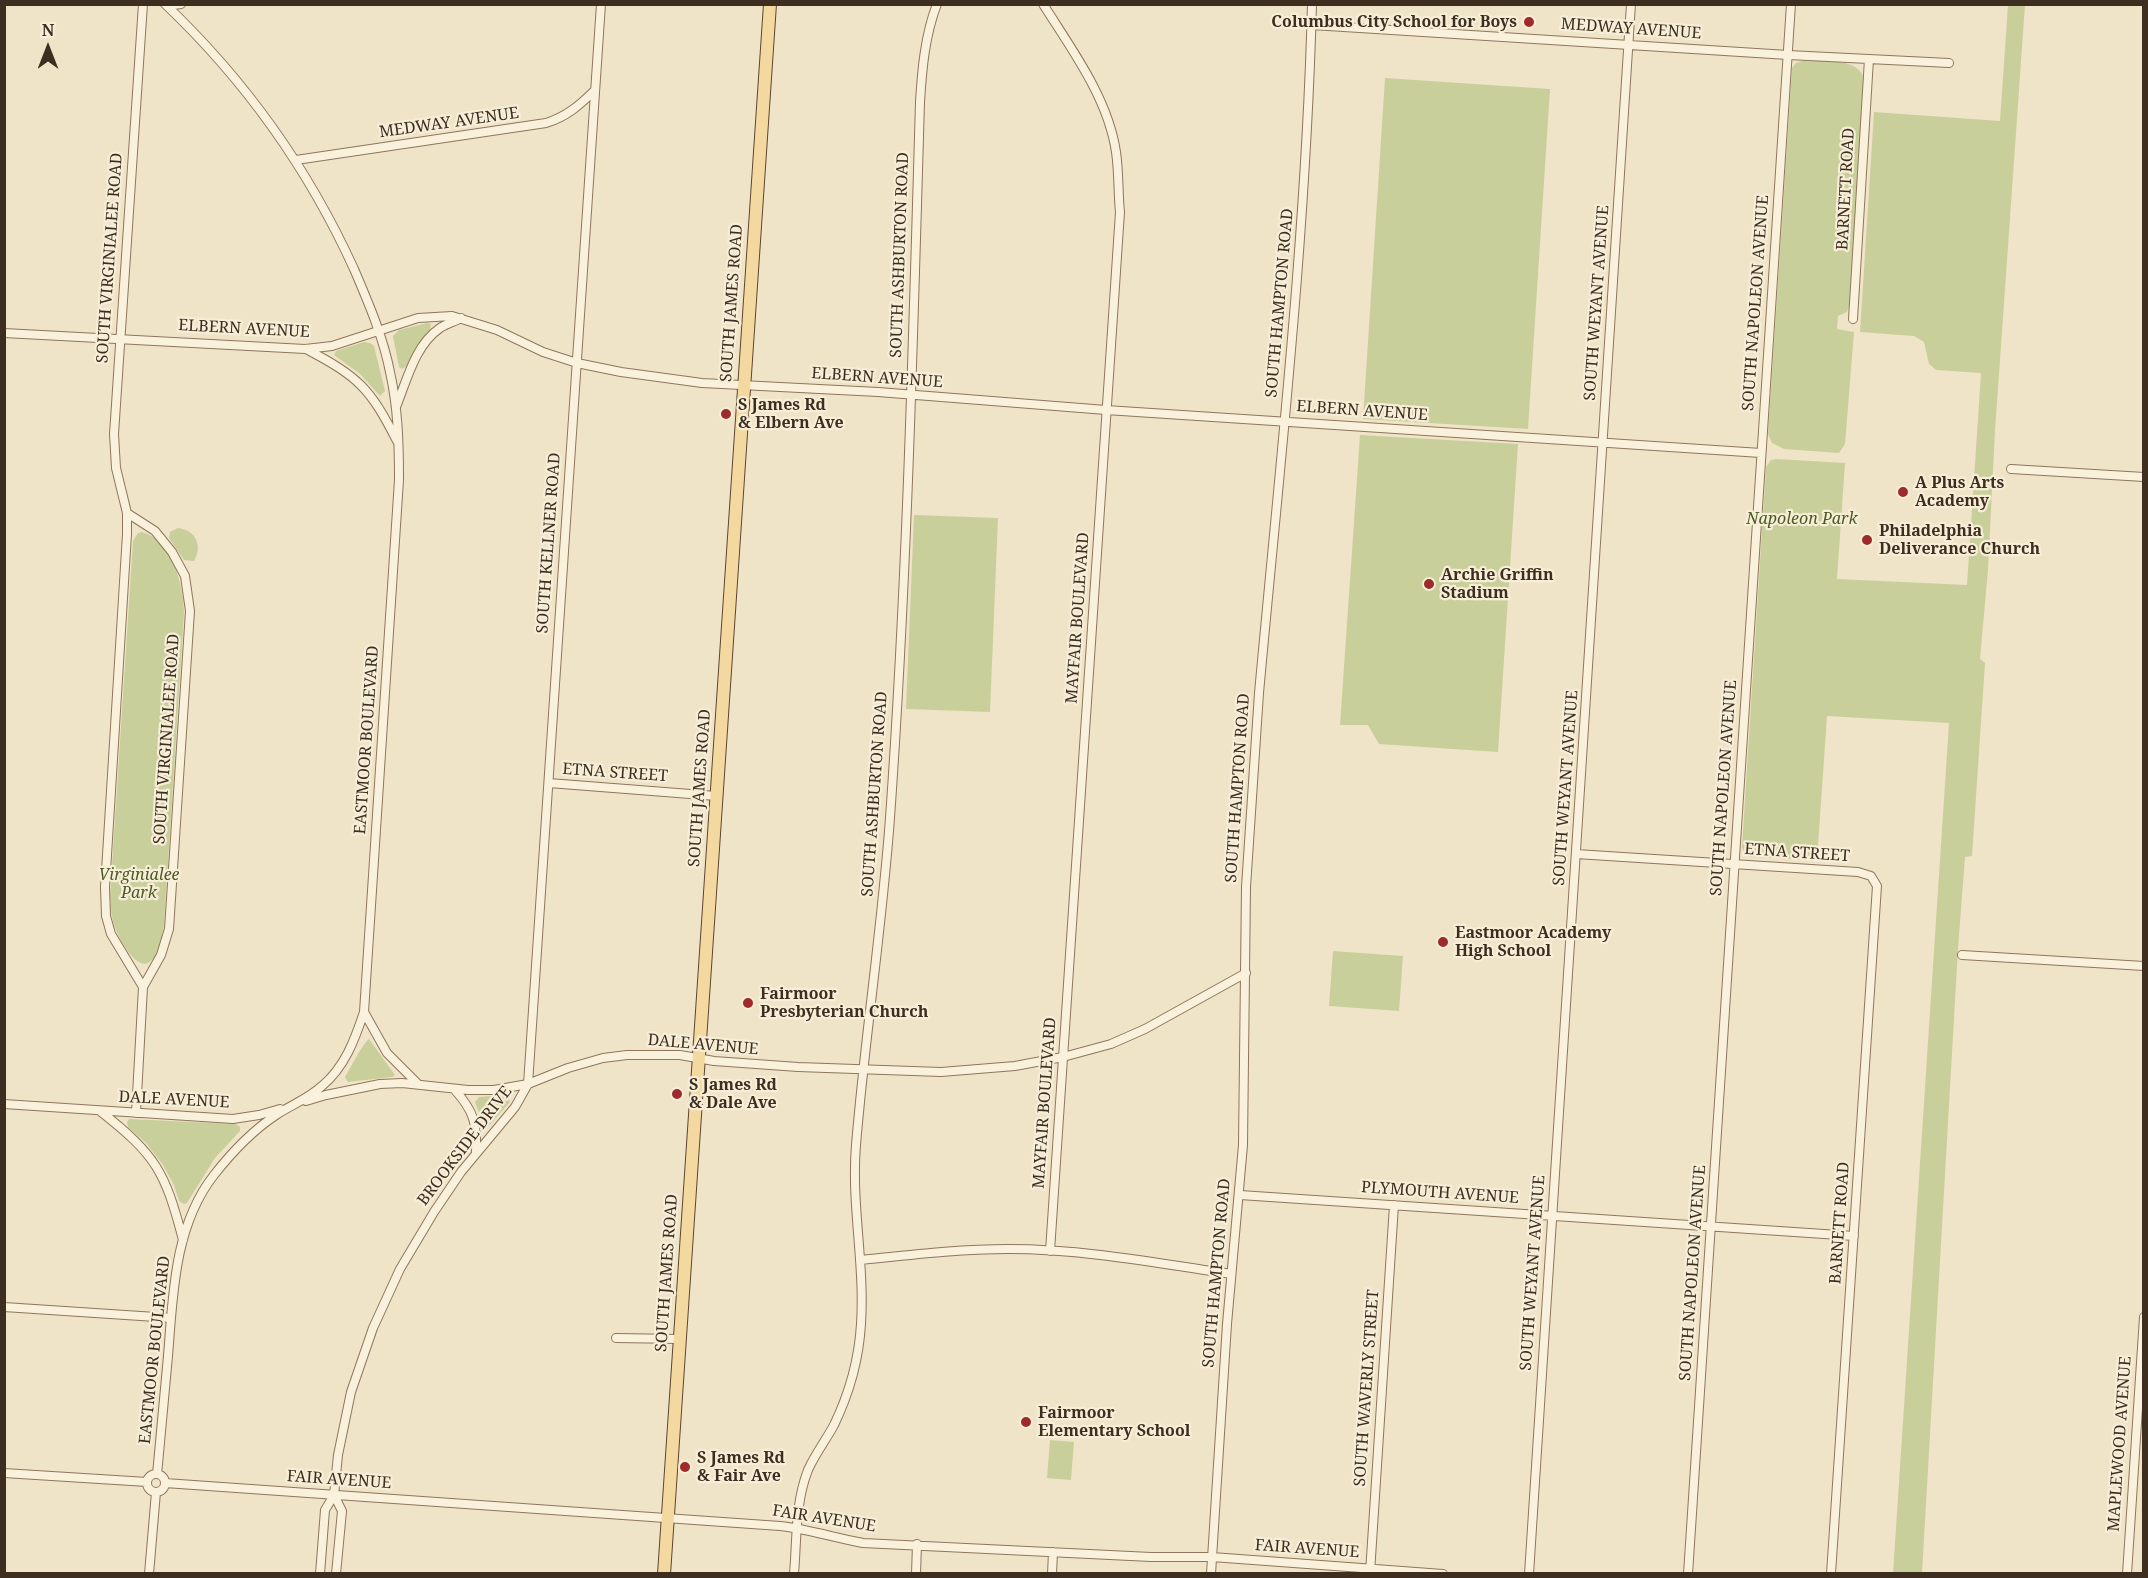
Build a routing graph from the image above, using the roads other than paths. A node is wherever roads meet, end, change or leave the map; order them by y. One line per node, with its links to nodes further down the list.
1 (142, 4): 22 (street, SOUTH VIRGINIALEE ROAD)
2 (181, 4): 10 (street)
3 (601, 4): 16 (street, SOUTH KELLNER ROAD)
4 (770, 4): 25 (main road, SOUTH JAMES ROAD)
5 (937, 4): 26 (street, SOUTH ASHBURTON ROAD)
6 (1043, 4): 28 (street, MAYFAIR BOULEVARD)
7 (1312, 4): 11 (street, SOUTH HAMPTON ROAD)
8 (1631, 4): 12 (street, SOUTH WEYANT AVENUE)
9 (1791, 4): 13 (street, SOUTH NAPOLEON AVENUE)
10 (166, 5): 17 (street, EASTMOOR BOULEVARD)
11 (1312, 25): 12 (street, MEDWAY AVENUE); 29 (street, SOUTH HAMPTON ROAD)
12 (1629, 44): 13 (street, MEDWAY AVENUE); 30 (street, SOUTH WEYANT AVENUE)
13 (1788, 55): 14 (street, MEDWAY AVENUE); 32 (street, SOUTH NAPOLEON AVENUE)
14 (1869, 59): 15 (street, MEDWAY AVENUE); 19 (street, BARNETT ROAD)
15 (1949, 63)
16 (595, 90): 17 (street, MEDWAY AVENUE); 24 (street, SOUTH KELLNER ROAD)
17 (296, 160): 20 (street, EASTMOOR BOULEVARD)
18 (461, 318): 20 (street, ELBERN AVENUE); 24 (street, ELBERN AVENUE); 27 (street)
19 (1853, 320)
20 (379, 331): 23 (street, ELBERN AVENUE); 27 (street, EASTMOOR BOULEVARD)
21 (4, 333): 22 (street, ELBERN AVENUE)
22 (120, 338): 23 (street, ELBERN AVENUE); 35 (street, SOUTH VIRGINIALEE ROAD)
23 (305, 349): 31 (street)
24 (577, 363): 25 (street, ELBERN AVENUE); 36 (street, SOUTH KELLNER ROAD)
25 (743, 385): 26 (street, ELBERN AVENUE); 37 (main road, SOUTH JAMES ROAD)
26 (911, 395): 28 (street, ELBERN AVENUE); 48 (street, SOUTH ASHBURTON ROAD)
27 (396, 407): 31 (street, EASTMOOR BOULEVARD)
28 (1106, 410): 29 (street, ELBERN AVENUE); 46 (street, MAYFAIR BOULEVARD)
29 (1285, 421): 30 (street, ELBERN AVENUE); 43 (street, SOUTH HAMPTON ROAD)
30 (1603, 443): 32 (street, ELBERN AVENUE); 38 (street, SOUTH WEYANT AVENUE)
31 (399, 446): 45 (street, EASTMOOR BOULEVARD)
32 (1761, 453): 39 (street, SOUTH NAPOLEON AVENUE)
33 (2011, 469): 34 (street)
34 (2144, 477)
35 (127, 513): 44 (street, SOUTH VIRGINIALEE ROAD); 44 (street, SOUTH VIRGINIALEE ROAD)
36 (549, 783): 37 (street, ETNA STREET); 50 (street, SOUTH KELLNER ROAD)
37 (716, 796): 47 (main road, SOUTH JAMES ROAD)
38 (1576, 854): 39 (street, ETNA STREET); 59 (street, SOUTH WEYANT AVENUE)
39 (1734, 864): 40 (street, ETNA STREET); 60 (street, SOUTH NAPOLEON AVENUE)
40 (1871, 876): 61 (street, BARNETT ROAD)
41 (1962, 955): 42 (street)
42 (2144, 966)
43 (1246, 974): 46 (street, DALE AVENUE); 57 (street, SOUTH HAMPTON ROAD)
44 (143, 987): 55 (street, SOUTH VIRGINIALEE ROAD)
45 (364, 1012): 49 (street); 53 (street, EASTMOOR BOULEVARD)
46 (1063, 1057): 48 (street, DALE AVENUE); 63 (street, MAYFAIR BOULEVARD)
47 (698, 1058): 48 (street, DALE AVENUE); 50 (street, DALE AVENUE); 70 (main road, SOUTH JAMES ROAD)
48 (864, 1069): 64 (street, SOUTH ASHBURTON ROAD)
49 (418, 1084): 51 (street, DALE AVENUE); 53 (street, DALE AVENUE)
50 (528, 1084): 51 (street, DALE AVENUE); 56 (street, BROOKSIDE DRIVE)
51 (454, 1089): 56 (street)
52 (4, 1104): 54 (street, DALE AVENUE)
53 (296, 1104): 55 (street, DALE AVENUE); 62 (street, EASTMOOR BOULEVARD)
54 (99, 1111): 55 (street, DALE AVENUE); 62 (street)
55 (135, 1113)
56 (476, 1152): 76 (street, BROOKSIDE DRIVE)
57 (1240, 1195): 58 (street, PLYMOUTH AVENUE); 65 (street, SOUTH HAMPTON ROAD)
58 (1394, 1205): 59 (street, PLYMOUTH AVENUE); 82 (street, SOUTH WAVERLY STREET)
59 (1552, 1215): 60 (street, PLYMOUTH AVENUE); 92 (street, SOUTH WEYANT AVENUE)
60 (1711, 1226): 61 (street, PLYMOUTH AVENUE); 93 (street, SOUTH NAPOLEON AVENUE)
61 (1854, 1236): 94 (street, BARNETT ROAD)
62 (183, 1240): 68 (street, EASTMOOR BOULEVARD)
63 (1050, 1251): 64 (street); 65 (street)
64 (861, 1260): 78 (street, SOUTH ASHBURTON ROAD)
65 (1231, 1274): 81 (street, SOUTH HAMPTON ROAD)
66 (4, 1307): 68 (street)
67 (2144, 1317): 95 (street, MAPLEWOOD AVENUE)
68 (171, 1318): 72 (street, EASTMOOR BOULEVARD)
69 (616, 1338): 70 (street)
70 (679, 1339): 77 (main road, SOUTH JAMES ROAD)
71 (4, 1473): 73 (street)
72 (157, 1474): 73 (street); 74 (street)
73 (147, 1482): 75 (street)
74 (165, 1483): 75 (street); 76 (street, FAIR AVENUE)
75 (156, 1492): 83 (street)
76 (334, 1495): 77 (street, FAIR AVENUE); 84 (street, BROOKSIDE DRIVE); 85 (street, BROOKSIDE DRIVE)
77 (668, 1518): 78 (street, FAIR AVENUE); 86 (main road, SOUTH JAMES ROAD)
78 (797, 1527): 79 (street, FAIR AVENUE); 87 (street, SOUTH ASHBURTON ROAD)
79 (917, 1544): 80 (street, FAIR AVENUE); 88 (street)
80 (1053, 1552): 81 (street, FAIR AVENUE); 89 (street)
81 (1212, 1557): 82 (street, FAIR AVENUE); 90 (street, SOUTH HAMPTON ROAD)
82 (1370, 1571): 91 (street, FAIR AVENUE)
83 (149, 1574)
84 (320, 1574)
85 (336, 1574)
86 (664, 1574)
87 (794, 1574)
88 (915, 1574)
89 (1052, 1574)
90 (1211, 1574)
91 (1443, 1574)
92 (1529, 1574)
93 (1688, 1574)
94 (1831, 1574)
95 (2127, 1574)

